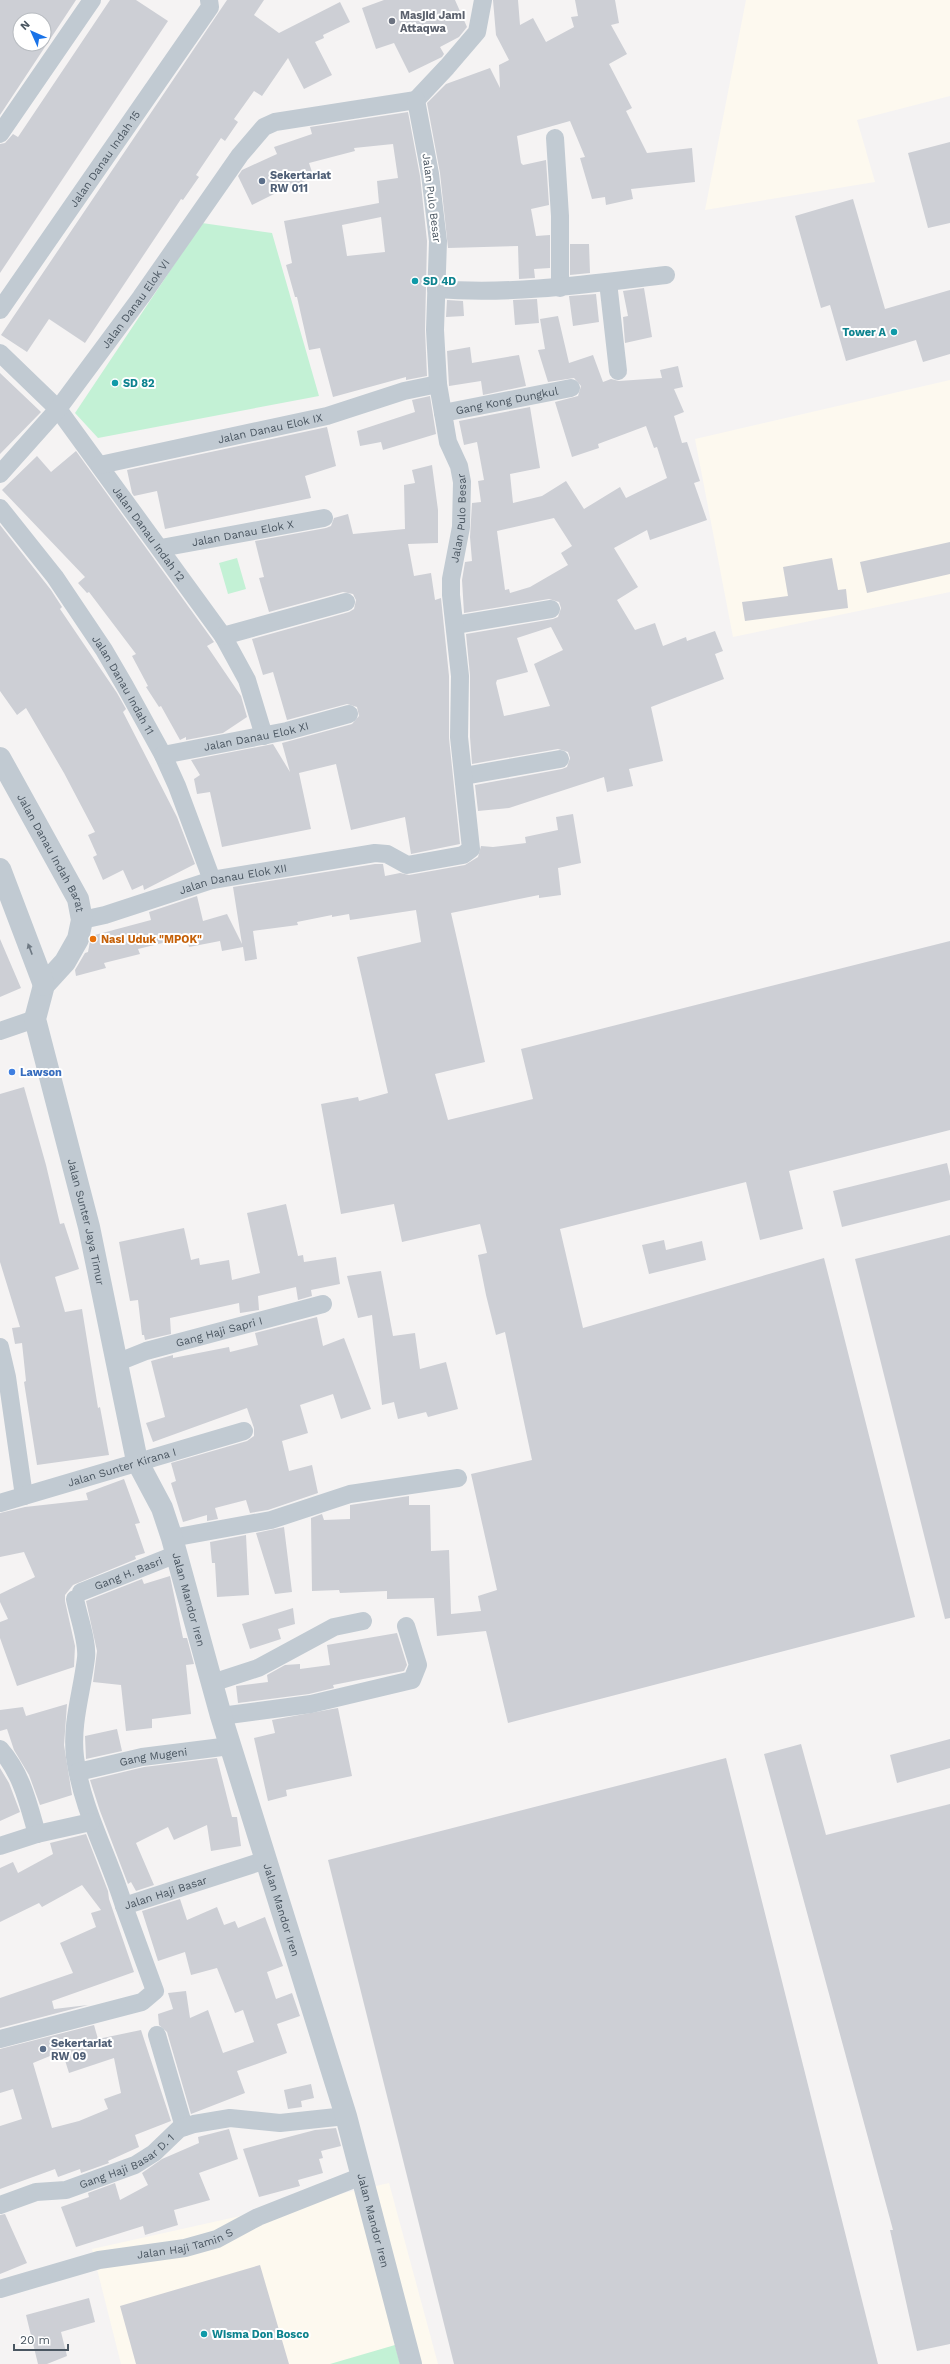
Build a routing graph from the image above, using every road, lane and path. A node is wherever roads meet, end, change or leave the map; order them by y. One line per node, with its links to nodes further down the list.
1 (92, 0): 5 (street)
2 (483, 0): 4 (street)
3 (210, 4): 11 (street, Jalan Danau Indah 15)
4 (416, 100): 10 (street, Jalan Pulo Besar); 16 (street, Jalan Danau Elok VI)
5 (0, 134)
6 (555, 138): 9 (street)
7 (666, 275): 8 (street)
8 (608, 282): 9 (street); 13 (street)
9 (560, 288): 10 (street)
10 (436, 289): 14 (street, Jalan Pulo Besar)
11 (0, 310)
12 (0, 353): 16 (street, Jalan Danau Indah 12)
13 (618, 371)
14 (438, 384): 17 (street, Jalan Pulo Besar); 18 (street, Jalan Danau Elok IX)
15 (571, 388): 17 (street, Gang Kong Dungkul)
16 (58, 409): 18 (street, Jalan Danau Indah 12); 19 (street, Jalan Danau Elok VI)
17 (443, 413): 25 (street, Jalan Pulo Besar)
18 (100, 465): 22 (street, Jalan Danau Indah 12)
19 (0, 474)
20 (0, 508): 29 (street, Jalan Danau Indah 11)
21 (324, 518): 22 (street, Jalan Danau Elok X)
22 (161, 548): 26 (street, Jalan Danau Indah 12)
23 (346, 602): 26 (street)
24 (551, 609): 25 (street)
25 (455, 625): 32 (street, Jalan Pulo Besar)
26 (223, 636): 28 (street, Jalan Danau Indah 12)
27 (349, 714): 28 (street, Jalan Danau Elok XI)
28 (264, 736): 29 (street, Jalan Danau Elok XI)
29 (163, 755): 35 (street, Jalan Danau Indah 11)
30 (0, 758): 36 (street, Jalan Danau Indah Barat)
31 (560, 759): 32 (street)
32 (464, 776): 33 (street, Jalan Pulo Besar)
33 (387, 854): 35 (street, Jalan Danau Elok XII)
34 (0, 869): 37 (street, one-way to 34)
35 (212, 880): 36 (street, Jalan Danau Elok XII)
36 (82, 920): 37 (street, Jalan Danau Indah Barat)
37 (44, 985): 38 (street, Jalan Sunter Jaya Timur)
38 (35, 1019): 39 (street); 42 (street, Jalan Sunter Jaya Timur)
39 (0, 1031)
40 (323, 1304): 42 (street, Gang Haji Sapri I)
41 (0, 1346): 46 (street)
42 (116, 1363): 44 (street, Jalan Sunter Jaya Timur)
43 (244, 1431): 44 (street, Jalan Sunter Kirana I)
44 (137, 1462): 46 (street, Jalan Sunter Kirana I); 48 (street, Jalan Mandor Iren)
45 (458, 1478): 48 (street, Gang H. Basri)
46 (24, 1496): 47 (street, Jalan Sunter Kirana I)
47 (0, 1503)
48 (174, 1546): 51 (street, Jalan Mandor Iren); 55 (street, Gang H. Basri)
49 (363, 1621): 51 (street)
50 (406, 1626): 52 (street)
51 (212, 1683): 52 (street, Jalan Mandor Iren)
52 (221, 1716): 53 (street, Jalan Mandor Iren)
53 (230, 1746): 55 (street, Gang Mugeni); 59 (street, Jalan Mandor Iren)
54 (0, 1750): 57 (street)
55 (78, 1772): 56 (street)
56 (91, 1822): 57 (street); 60 (street)
57 (37, 1834): 58 (street)
58 (0, 1846)
59 (266, 1860): 60 (street, Jalan Haji Basar); 63 (street, Jalan Mandor Iren)
60 (124, 1906): 62 (street, Jalan Haji Basar)
61 (157, 2035): 64 (street)
62 (0, 2039)
63 (346, 2116): 64 (street, Gang Haji Basar D. 1); 65 (street, Jalan Mandor Iren)
64 (184, 2126): 66 (street, Gang Haji Basar D. 1)
65 (362, 2176): 67 (street, Jalan Haji Tamin S); 68 (street, Jalan Mandor Iren)
66 (0, 2204)
67 (0, 2289)
68 (412, 2364)

